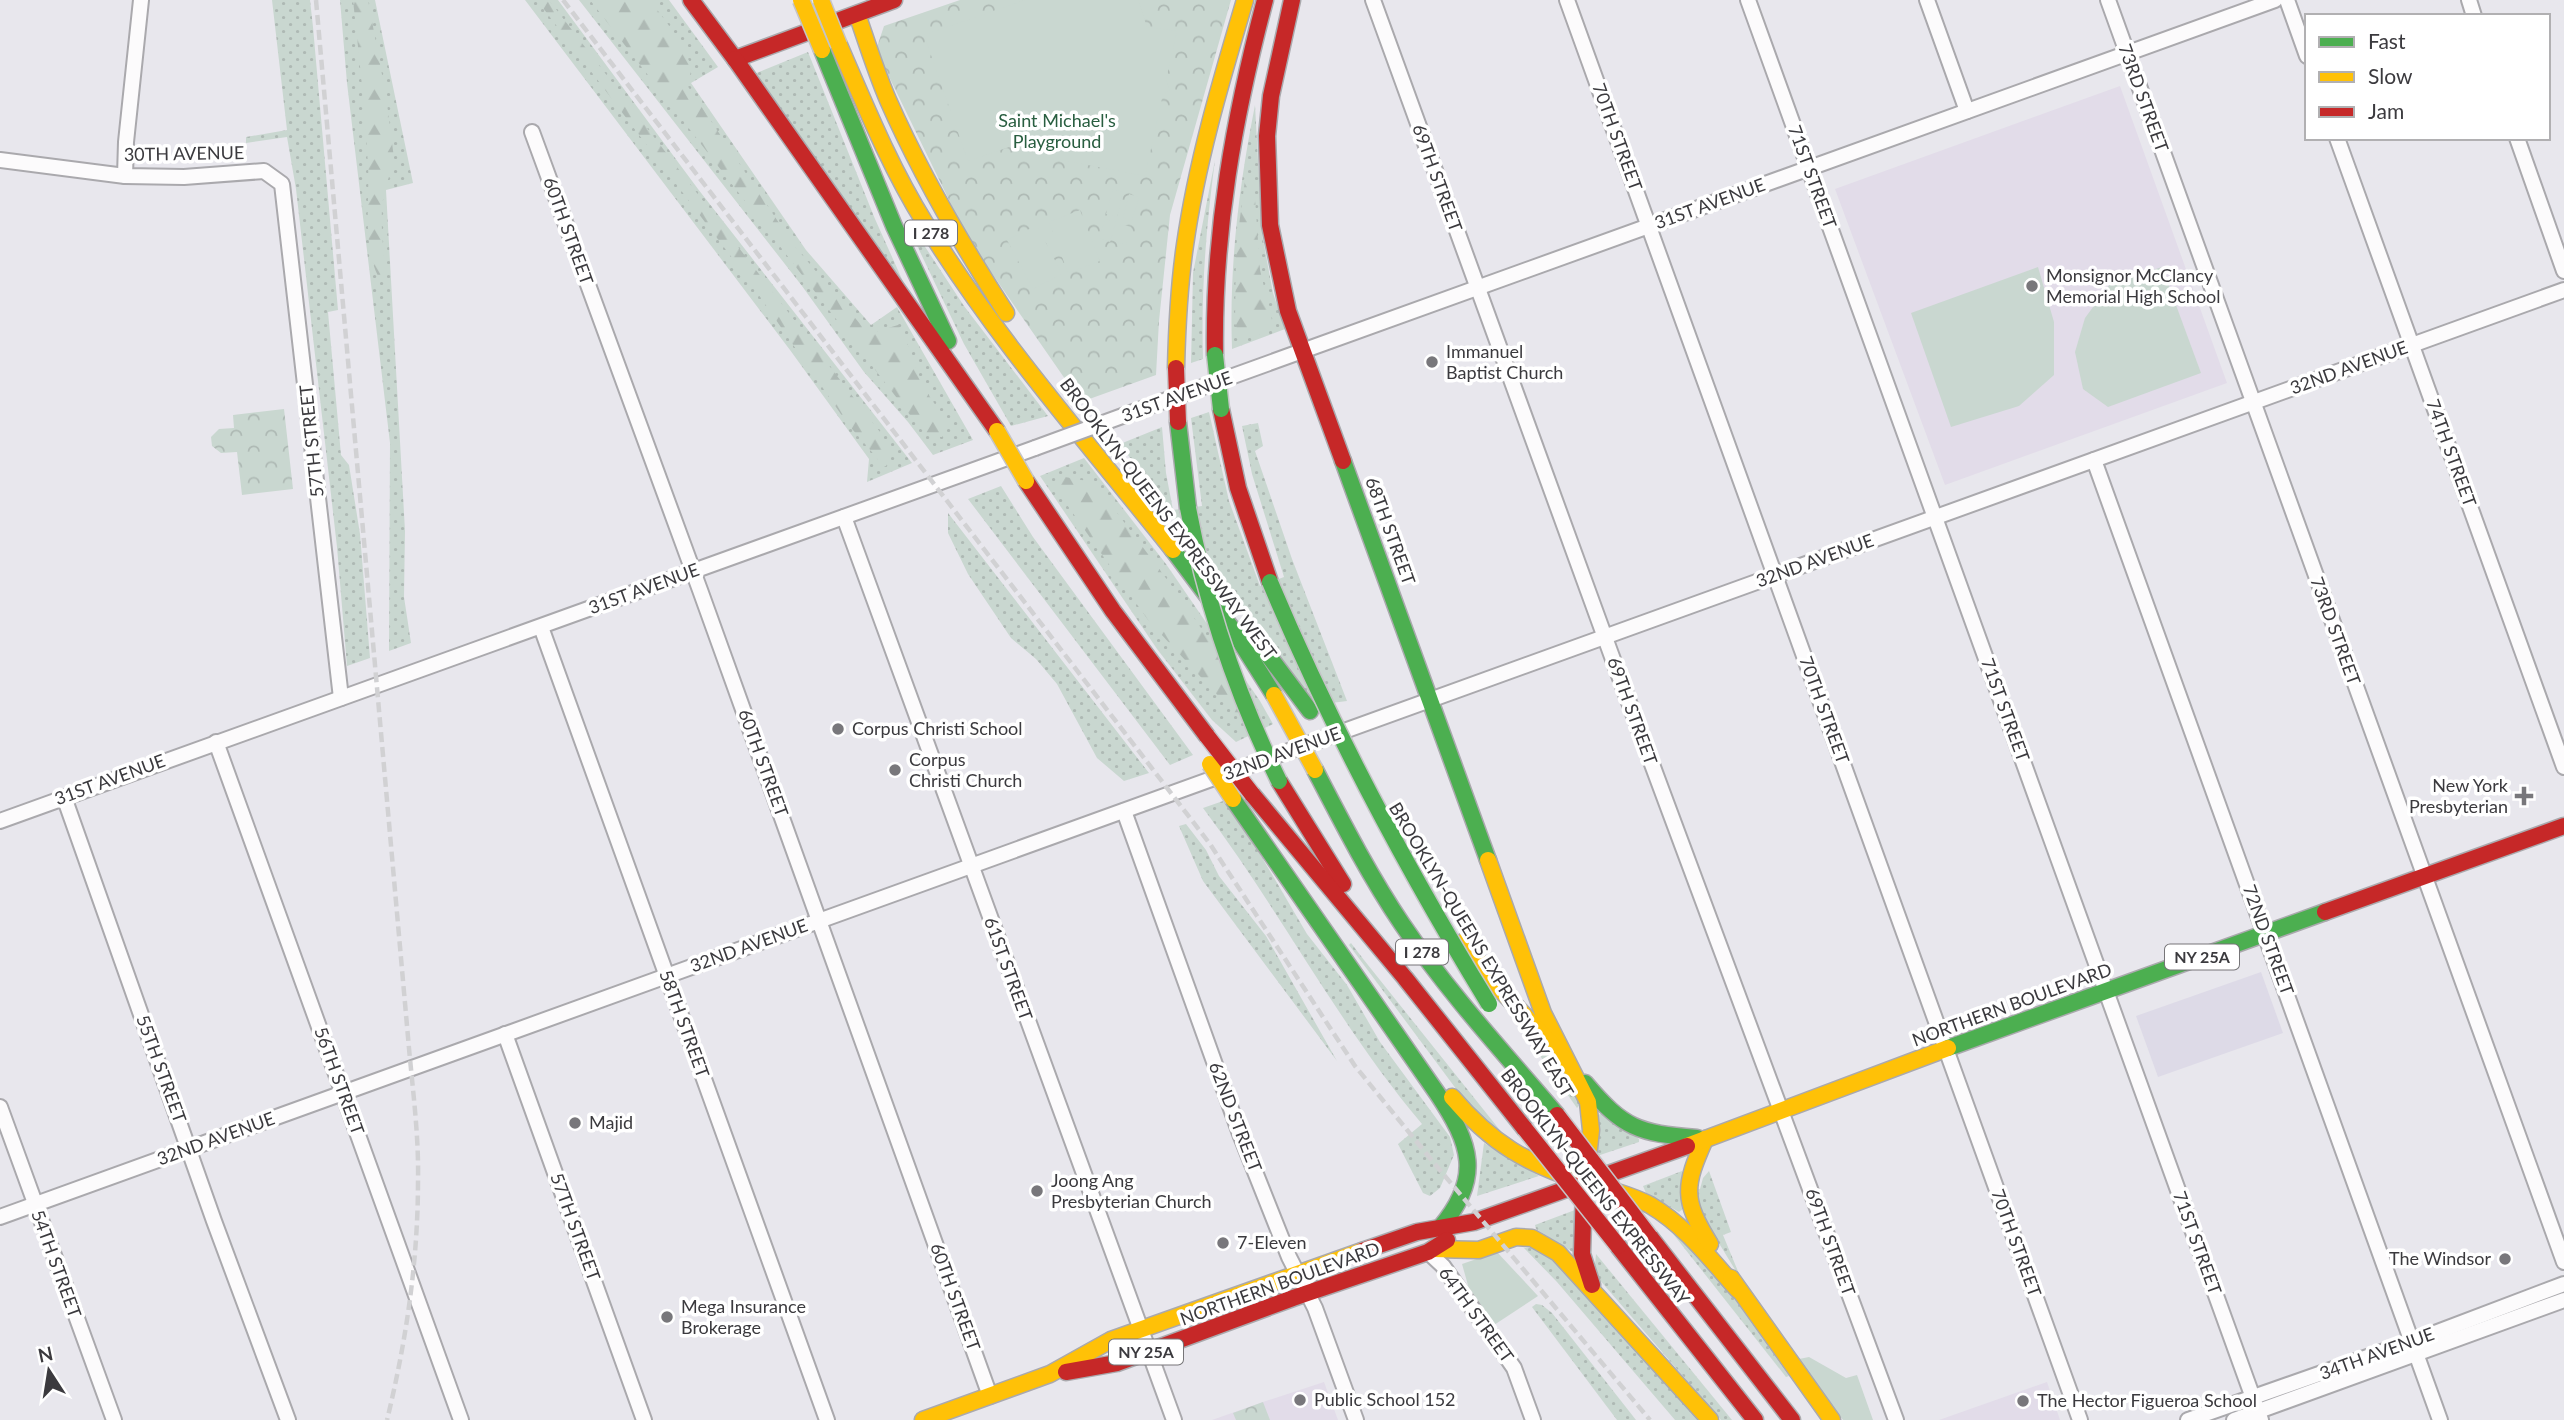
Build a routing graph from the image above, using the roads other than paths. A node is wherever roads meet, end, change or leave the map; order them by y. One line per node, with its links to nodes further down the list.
1 (141, 0): 26 (street)
2 (691, 0): 19 (main road)
3 (801, 0): 36 (main road, I 278, bridge)
4 (821, 0): 34 (main road, BROOKLYN-QUEENS EXPRESSWAY WEST / I 278, bridge)
5 (894, 0): 16 (main road)
6 (1245, 0): 60 (main road, bridge)
7 (1265, 0): 52 (main road, BROOKLYN-QUEENS EXPRESSWAY EAST, bridge)
8 (1292, 0): 33 (main road, 68TH STREET)
9 (1373, 0): 30 (street, 69TH STREET)
10 (1567, 0): 28 (street, 70TH STREET)
11 (1748, 0): 25 (street, 71ST STREET)
12 (1927, 0): 20 (street)
13 (2108, 0): 18 (street, 73RD STREET)
14 (2275, 0): 18 (street, 31ST AVENUE)
15 (2287, 0): 17 (street)
16 (854, 7): 19 (main road); 34 (main road)
17 (2305, 50)
18 (2127, 54): 20 (street, 31ST AVENUE); 35 (street, 73RD STREET)
19 (735, 59): 36 (main road)
20 (1967, 111): 25 (street, 31ST AVENUE)
21 (532, 132): 41 (street, 60TH STREET)
22 (2338, 140): 32 (street, 74TH STREET)
23 (2518, 140): 29 (street)
24 (0, 160): 26 (street, 30TH AVENUE)
25 (1809, 168): 28 (street, 31ST AVENUE); 39 (street, 71ST STREET)
26 (125, 176): 27 (street, 30TH AVENUE)
27 (282, 184): 45 (street, 57TH STREET)
28 (1649, 226): 30 (street, 31ST AVENUE); 42 (street, 70TH STREET)
29 (2564, 271)
30 (1477, 288): 33 (street, 31ST AVENUE); 44 (street, 69TH STREET)
31 (2564, 290): 32 (street, 32ND AVENUE)
32 (2412, 345): 35 (street, 32ND AVENUE); 49 (street, 74TH STREET)
33 (1302, 351): 38 (street, 31ST AVENUE, bridge); 46 (main road, 68TH STREET)
34 (1056, 402): 40 (main road, BROOKLYN-QUEENS EXPRESSWAY WEST / I 278)
35 (2253, 403): 37 (street, 32ND AVENUE); 56 (street, 73RD STREET)
36 (997, 431): 47 (main road, I 278, bridge)
37 (2094, 460): 39 (street, 32ND AVENUE); 58 (street, 72ND STREET)
38 (844, 517): 41 (street, 31ST AVENUE); 55 (street, 61ST STREET)
39 (1936, 517): 42 (street, 32ND AVENUE); 61 (street, 71ST STREET)
40 (1175, 553): 52 (main road); 69 (main road, BROOKLYN-QUEENS EXPRESSWAY WEST / I 278, bridge)
41 (693, 572): 43 (street, 31ST AVENUE); 57 (street, 60TH STREET)
42 (1775, 575): 44 (street, 32ND AVENUE); 64 (street, 70TH STREET)
43 (541, 627): 45 (street, 31ST AVENUE); 59 (street, 58TH STREET)
44 (1605, 637): 46 (street, 32ND AVENUE); 68 (street, 69TH STREET)
45 (341, 698): 48 (street, 31ST AVENUE)
46 (1431, 700): 51 (street, 32ND AVENUE); 65 (main road, 68TH STREET)
47 (1200, 738): 60 (main road, I 278, bridge); 63 (main road, bridge)
48 (216, 742): 50 (street, 31ST AVENUE); 66 (street, 56TH STREET)
49 (2564, 767)
50 (64, 797): 53 (street, 31ST AVENUE); 71 (street, 55TH STREET)
51 (1124, 811): 55 (street, 32ND AVENUE); 79 (street, 62ND STREET)
52 (1377, 813): 65 (main road); 69 (main road, BROOKLYN-QUEENS EXPRESSWAY EAST, bridge)
53 (0, 821)
54 (2564, 826): 56 (main road, NORTHERN BOULEVARD / NY 25A)
55 (970, 866): 57 (street, 32ND AVENUE); 85 (street, 61ST STREET)
56 (2424, 877): 58 (main road, NORTHERN BOULEVARD / NY 25A); 78 (street, 73RD STREET)
57 (820, 920): 59 (street, 32ND AVENUE); 89 (street, 60TH STREET)
58 (2266, 934): 61 (main road, NORTHERN BOULEVARD / NY 25A); 86 (street, 72ND STREET)
59 (667, 976): 62 (street, 32ND AVENUE); 96 (street, 58TH STREET)
60 (1405, 978): 101 (main road, BROOKLYN-QUEENS EXPRESSWAY / I 278, bridge)
61 (2107, 992): 64 (main road, NORTHERN BOULEVARD / NY 25A); 90 (street, 71ST STREET)
62 (505, 1034): 66 (street, 32ND AVENUE); 95 (street, 57TH STREET)
63 (1395, 1034): 72 (main road); 76 (main road)
64 (1947, 1050): 68 (main road, NORTHERN BOULEVARD / NY 25A); 105 (street, 70TH STREET)
65 (1566, 1060): 70 (main road); 72 (main road)
66 (343, 1093): 71 (street, 32ND AVENUE); 94 (street, 56TH STREET)
67 (0, 1107): 73 (street, 54TH STREET)
68 (1780, 1112): 70 (main road, NORTHERN BOULEVARD); 104 (street, 69TH STREET)
69 (1557, 1115): 102 (main road, BROOKLYN-QUEENS EXPRESSWAY / I 278, bridge)
70 (1705, 1139): 72 (main road, NORTHERN BOULEVARD); 81 (main road)
71 (190, 1148): 73 (street, 32ND AVENUE); 93 (street, 55TH STREET)
72 (1584, 1182): 75 (main road, NORTHERN BOULEVARD); 81 (main road); 82 (main road)
73 (35, 1204): 74 (street, 32ND AVENUE); 92 (street, 54TH STREET)
74 (0, 1217)
75 (1474, 1222): 76 (main road, NORTHERN BOULEVARD / NY 25A); 77 (main road, NORTHERN BOULEVARD / NY 25A)
76 (1440, 1228): 79 (main road, NORTHERN BOULEVARD / NY 25A)
77 (1430, 1251): 82 (main road); 83 (main road, NORTHERN BOULEVARD / NY 25A); 99 (street, 64TH STREET)
78 (2564, 1262)
79 (1297, 1273): 83 (street, 62ND STREET); 85 (main road, NORTHERN BOULEVARD / NY 25A)
80 (2564, 1284): 86 (street, 34TH AVENUE)
81 (1738, 1290): 103 (main road)
82 (1595, 1292): 100 (main road)
83 (1307, 1293): 87 (main road, NORTHERN BOULEVARD / NY 25A); 98 (street, 62ND STREET)
84 (2564, 1300): 86 (street, 34TH AVENUE)
85 (1142, 1329): 87 (street, 61ST STREET); 88 (main road, NORTHERN BOULEVARD / NY 25A)
86 (2414, 1348): 90 (street, 34TH AVENUE); 108 (street, 72ND STREET)
87 (1150, 1351): 88 (main road, NORTHERN BOULEVARD / NY 25A); 97 (street, 61ST STREET)
88 (1050, 1374): 89 (main road, NORTHERN BOULEVARD / NY 25A)
89 (990, 1395): 91 (main road, NORTHERN BOULEVARD / NY 25A)
90 (2257, 1410): 106 (street, 34TH AVENUE); 107 (street, 34TH AVENUE)
91 (926, 1419)
92 (114, 1420)
93 (288, 1420)
94 (461, 1420)
95 (644, 1420)
96 (827, 1420)
97 (1174, 1420)
98 (1356, 1420)
99 (1534, 1420)
100 (1710, 1420)
101 (1755, 1420)
102 (1792, 1420)
103 (1832, 1420)
104 (1896, 1420)
105 (2080, 1420)
106 (2188, 1420)
107 (2234, 1420)
108 (2440, 1420)

